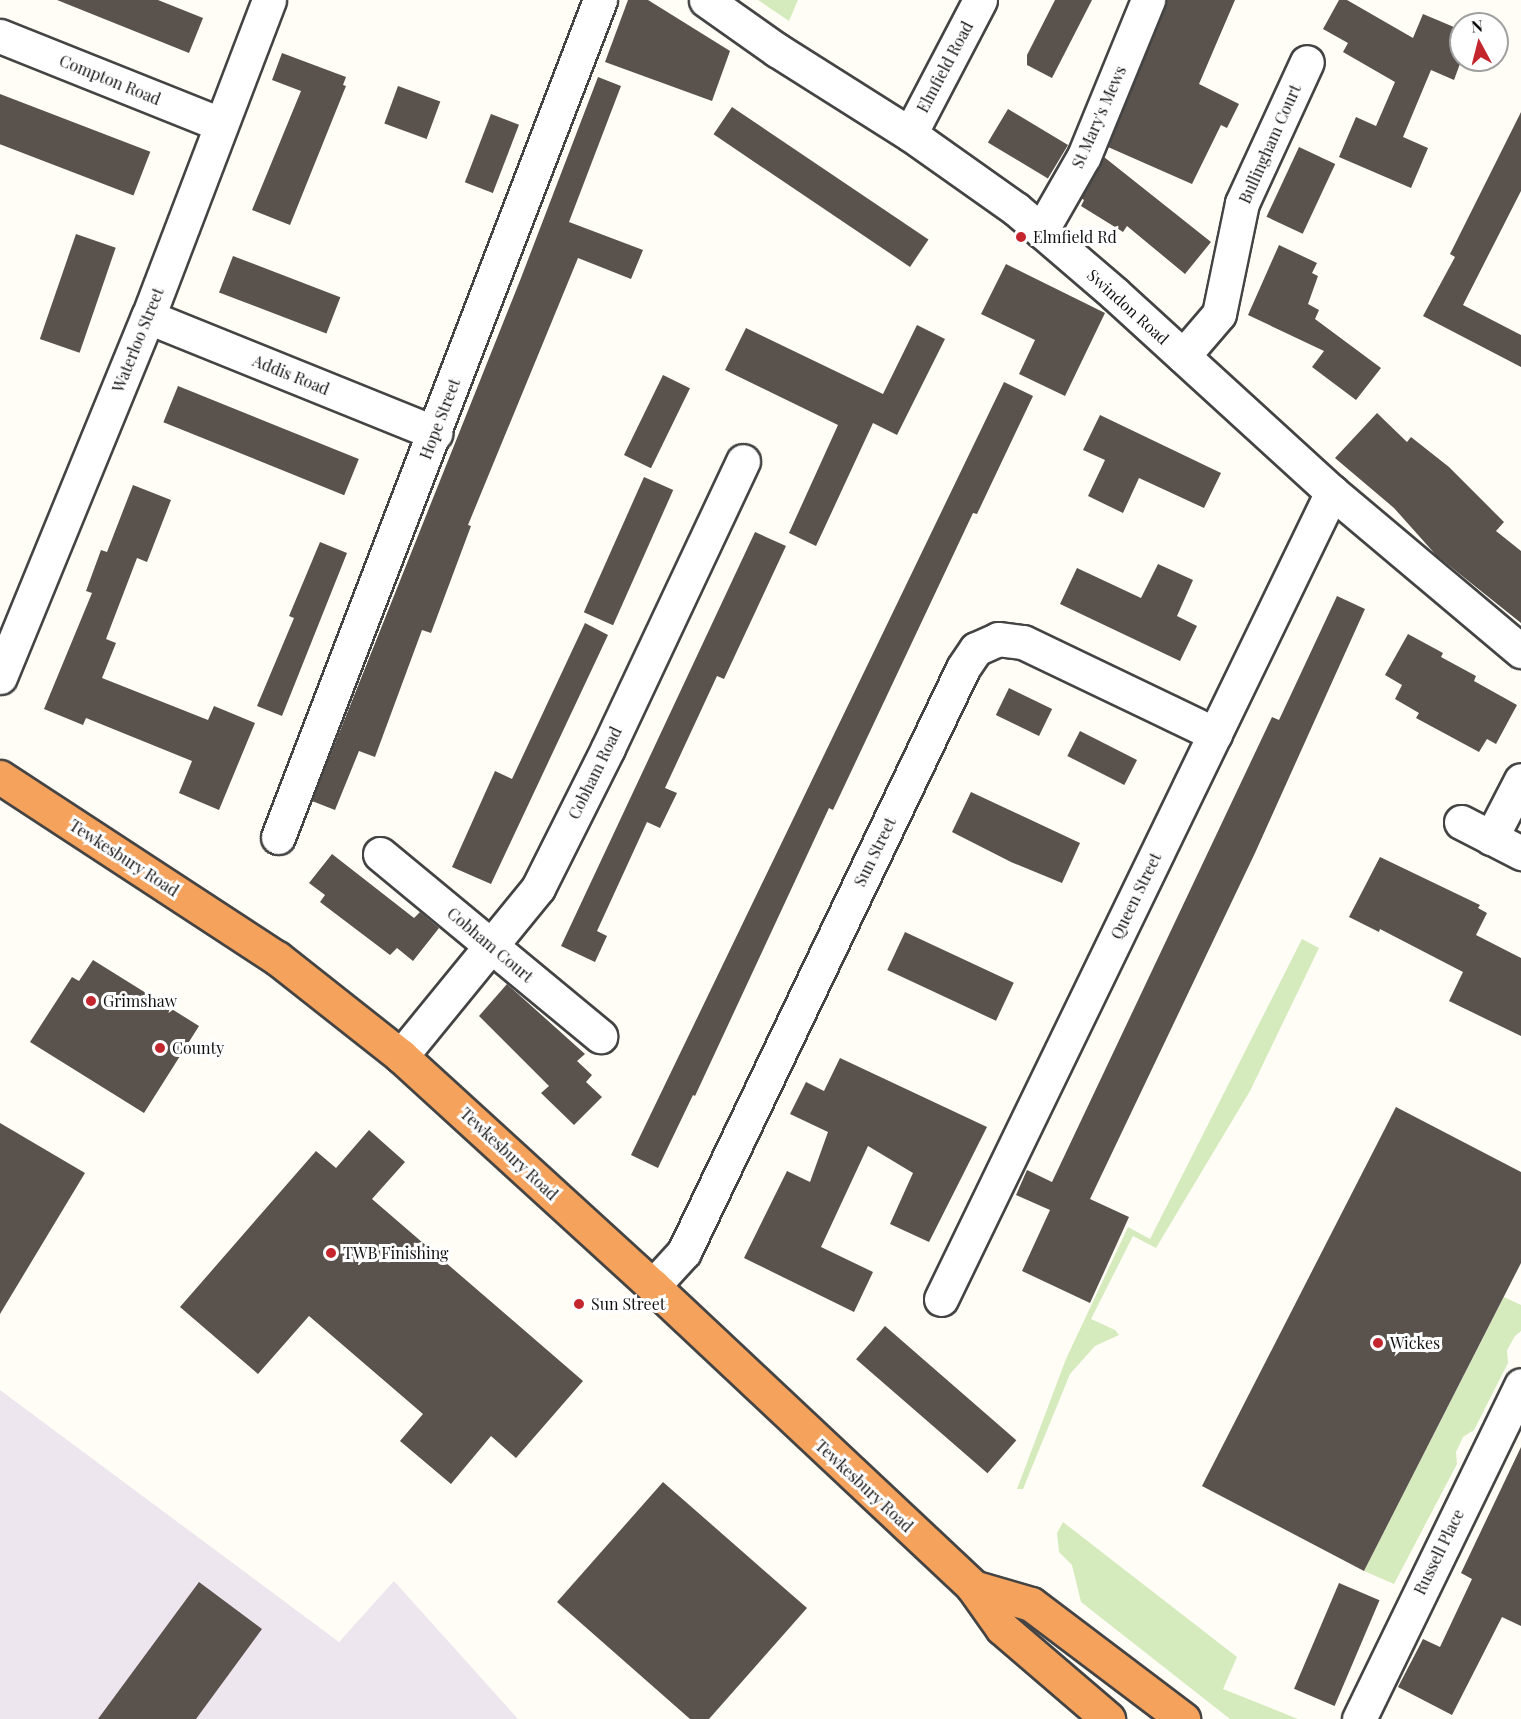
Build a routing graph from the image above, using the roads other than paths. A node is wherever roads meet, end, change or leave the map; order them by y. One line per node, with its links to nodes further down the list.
1 (270, 0): 8 (street, Waterloo Street)
2 (600, 0): 13 (street, Hope Street)
3 (706, 0): 9 (street, Swindon Road)
4 (980, 0): 9 (street, Elmfield Road)
5 (1148, 0): 10 (street, St Mary's Mews)
6 (0, 36): 8 (street, Compton Road)
7 (1307, 62): 12 (street, Bullingham Court)
8 (220, 124): 11 (street, Waterloo Street)
9 (910, 134): 10 (street, Swindon Road)
10 (1041, 231): 12 (street, Swindon Road)
11 (148, 317): 13 (street, Addis Road); 17 (street, Waterloo Street)
12 (1183, 356): 15 (street, Swindon Road)
13 (435, 434): 22 (street, Hope Street)
14 (743, 461): 26 (street, Cobham Road)
15 (1332, 492): 16 (street, Swindon Road); 18 (street, Queen Street)
16 (1521, 651)
17 (0, 677)
18 (1215, 734): 29 (street, Sun Street); 30 (street, Queen Street)
19 (0, 777): 28 (highway, Tewkesbury Road)
20 (1521, 780): 23 (street)
21 (1461, 822): 23 (street)
22 (278, 837)
23 (1491, 838): 24 (street)
24 (1521, 853)
25 (380, 854): 26 (street, Cobham Court)
26 (489, 945): 27 (street, Cobham Court); 28 (street, Cobham Road)
27 (600, 1036)
28 (401, 1056): 29 (highway, Tewkesbury Road)
29 (653, 1286): 32 (highway, Tewkesbury Road)
30 (941, 1299)
31 (1521, 1385): 35 (street, Russell Place)
32 (973, 1587): 33 (highway, Tewkesbury Road); 34 (highway, Tewkesbury Road)
33 (1108, 1719)
34 (1184, 1719)
35 (1359, 1719)

